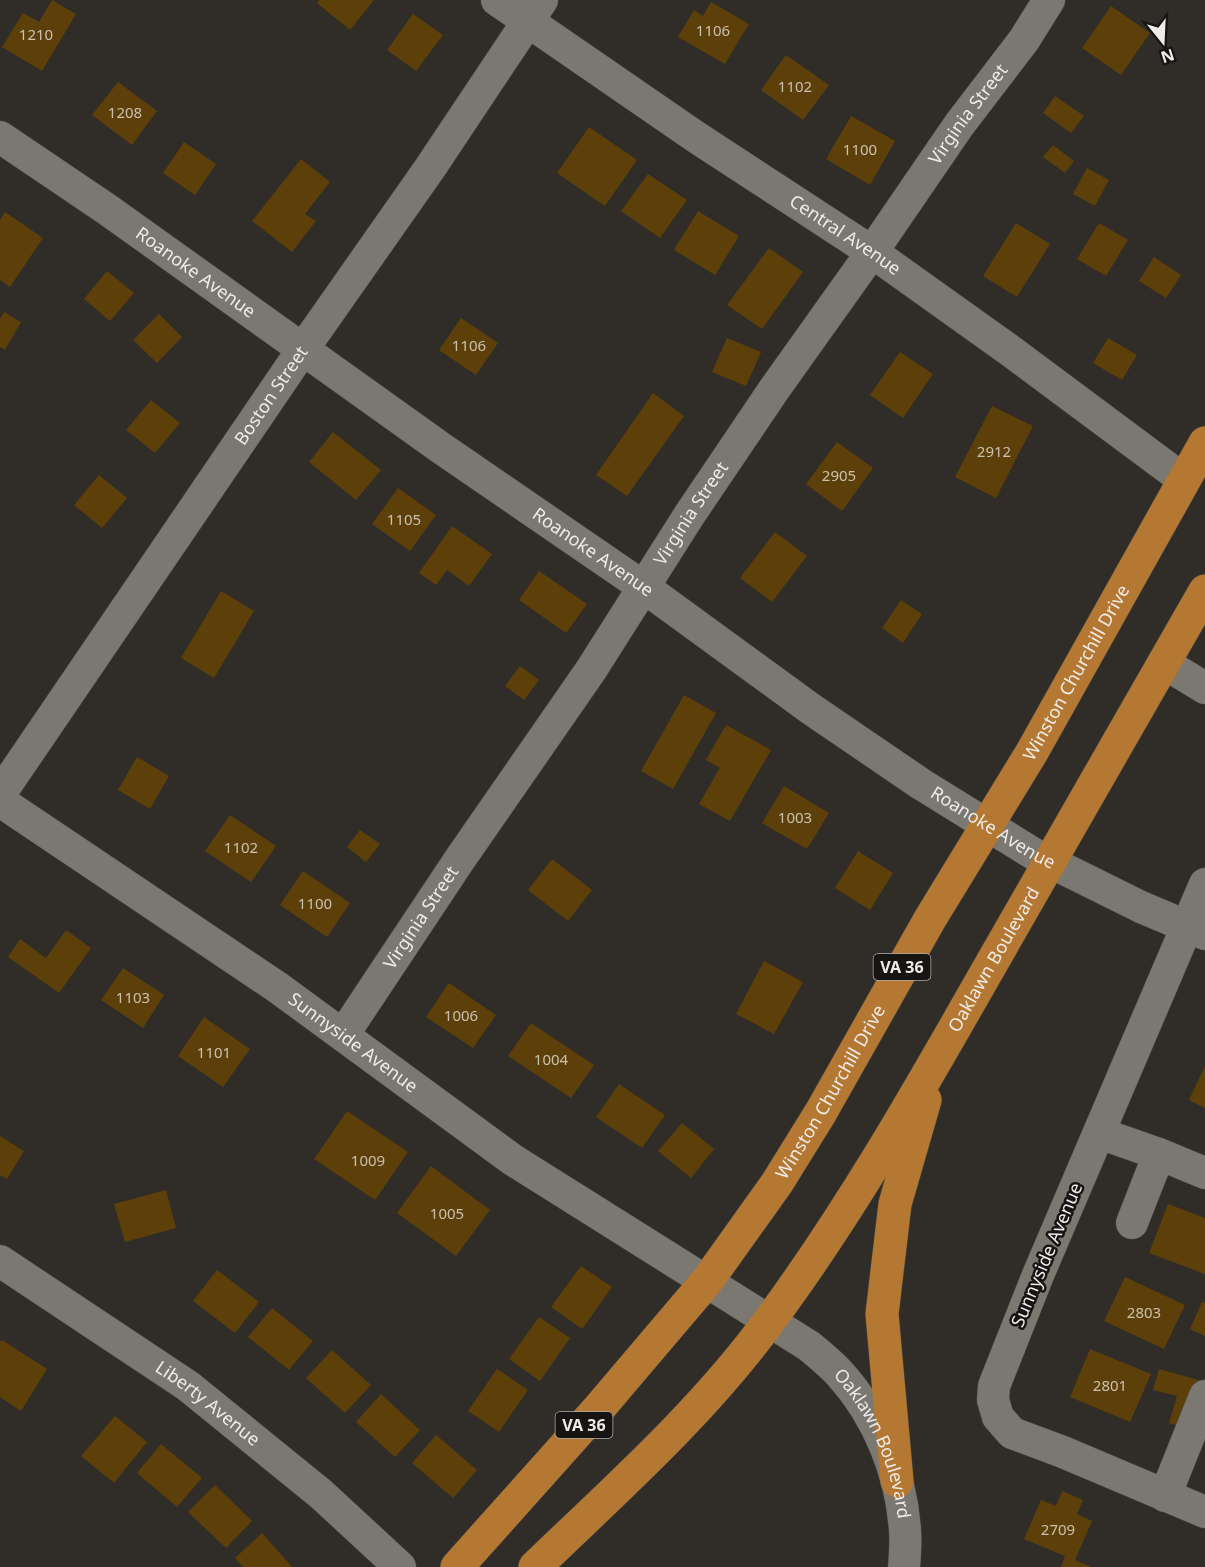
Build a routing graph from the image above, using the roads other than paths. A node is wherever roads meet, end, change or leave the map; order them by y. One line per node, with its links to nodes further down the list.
1 (497, 0): 3 (street, Central Avenue)
2 (1049, 0): 5 (street, Virginia Street)
3 (535, 11): 5 (street, Central Avenue); 6 (street, Boston Street)
4 (0, 137): 6 (street, Roanoke Avenue)
5 (872, 252): 8 (street, Central Avenue); 9 (street, Virginia Street)
6 (303, 349): 9 (street, Roanoke Avenue); 13 (street, Boston Street)
7 (1205, 443): 8 (highway, Winston Churchill Drive / VA 36)
8 (1184, 480): 15 (highway, Winston Churchill Drive / VA 36)
9 (645, 588): 15 (street, Roanoke Avenue); 19 (street, Virginia Street)
10 (1205, 591): 11 (highway, Oaklawn Boulevard)
11 (1164, 663): 12 (street); 16 (highway, Oaklawn Boulevard)
12 (1205, 688)
13 (0, 794)
14 (0, 801): 19 (street, Sunnyside Avenue)
15 (987, 825): 16 (street, Roanoke Avenue); 26 (highway, Winston Churchill Drive / VA 36)
16 (1050, 862): 18 (street, Roanoke Avenue); 20 (highway, Oaklawn Boulevard)
17 (1205, 884): 18 (street, Sunnyside Avenue)
18 (1196, 930): 21 (street, Sunnyside Avenue)
19 (343, 1035): 26 (street, Sunnyside Avenue)
20 (938, 1058): 27 (highway, Oaklawn Boulevard); 29 (highway)
21 (1099, 1133): 22 (street); 30 (street, Sunnyside Avenue)
22 (1159, 1154): 23 (street); 24 (street)
23 (1205, 1173)
24 (1132, 1223)
25 (0, 1260): 32 (street, Liberty Avenue)
26 (707, 1281): 27 (street, Oaklawn Boulevard); 33 (highway, Winston Churchill Drive / VA 36)
27 (771, 1320): 29 (street, Oaklawn Boulevard); 34 (highway)
28 (1205, 1396): 30 (street)
29 (897, 1481): 35 (street, Oaklawn Boulevard)
30 (1165, 1496): 31 (street, Sunnyside Avenue)
31 (1205, 1512)
32 (400, 1567)
33 (457, 1567)
34 (536, 1567)
35 (904, 1567)

